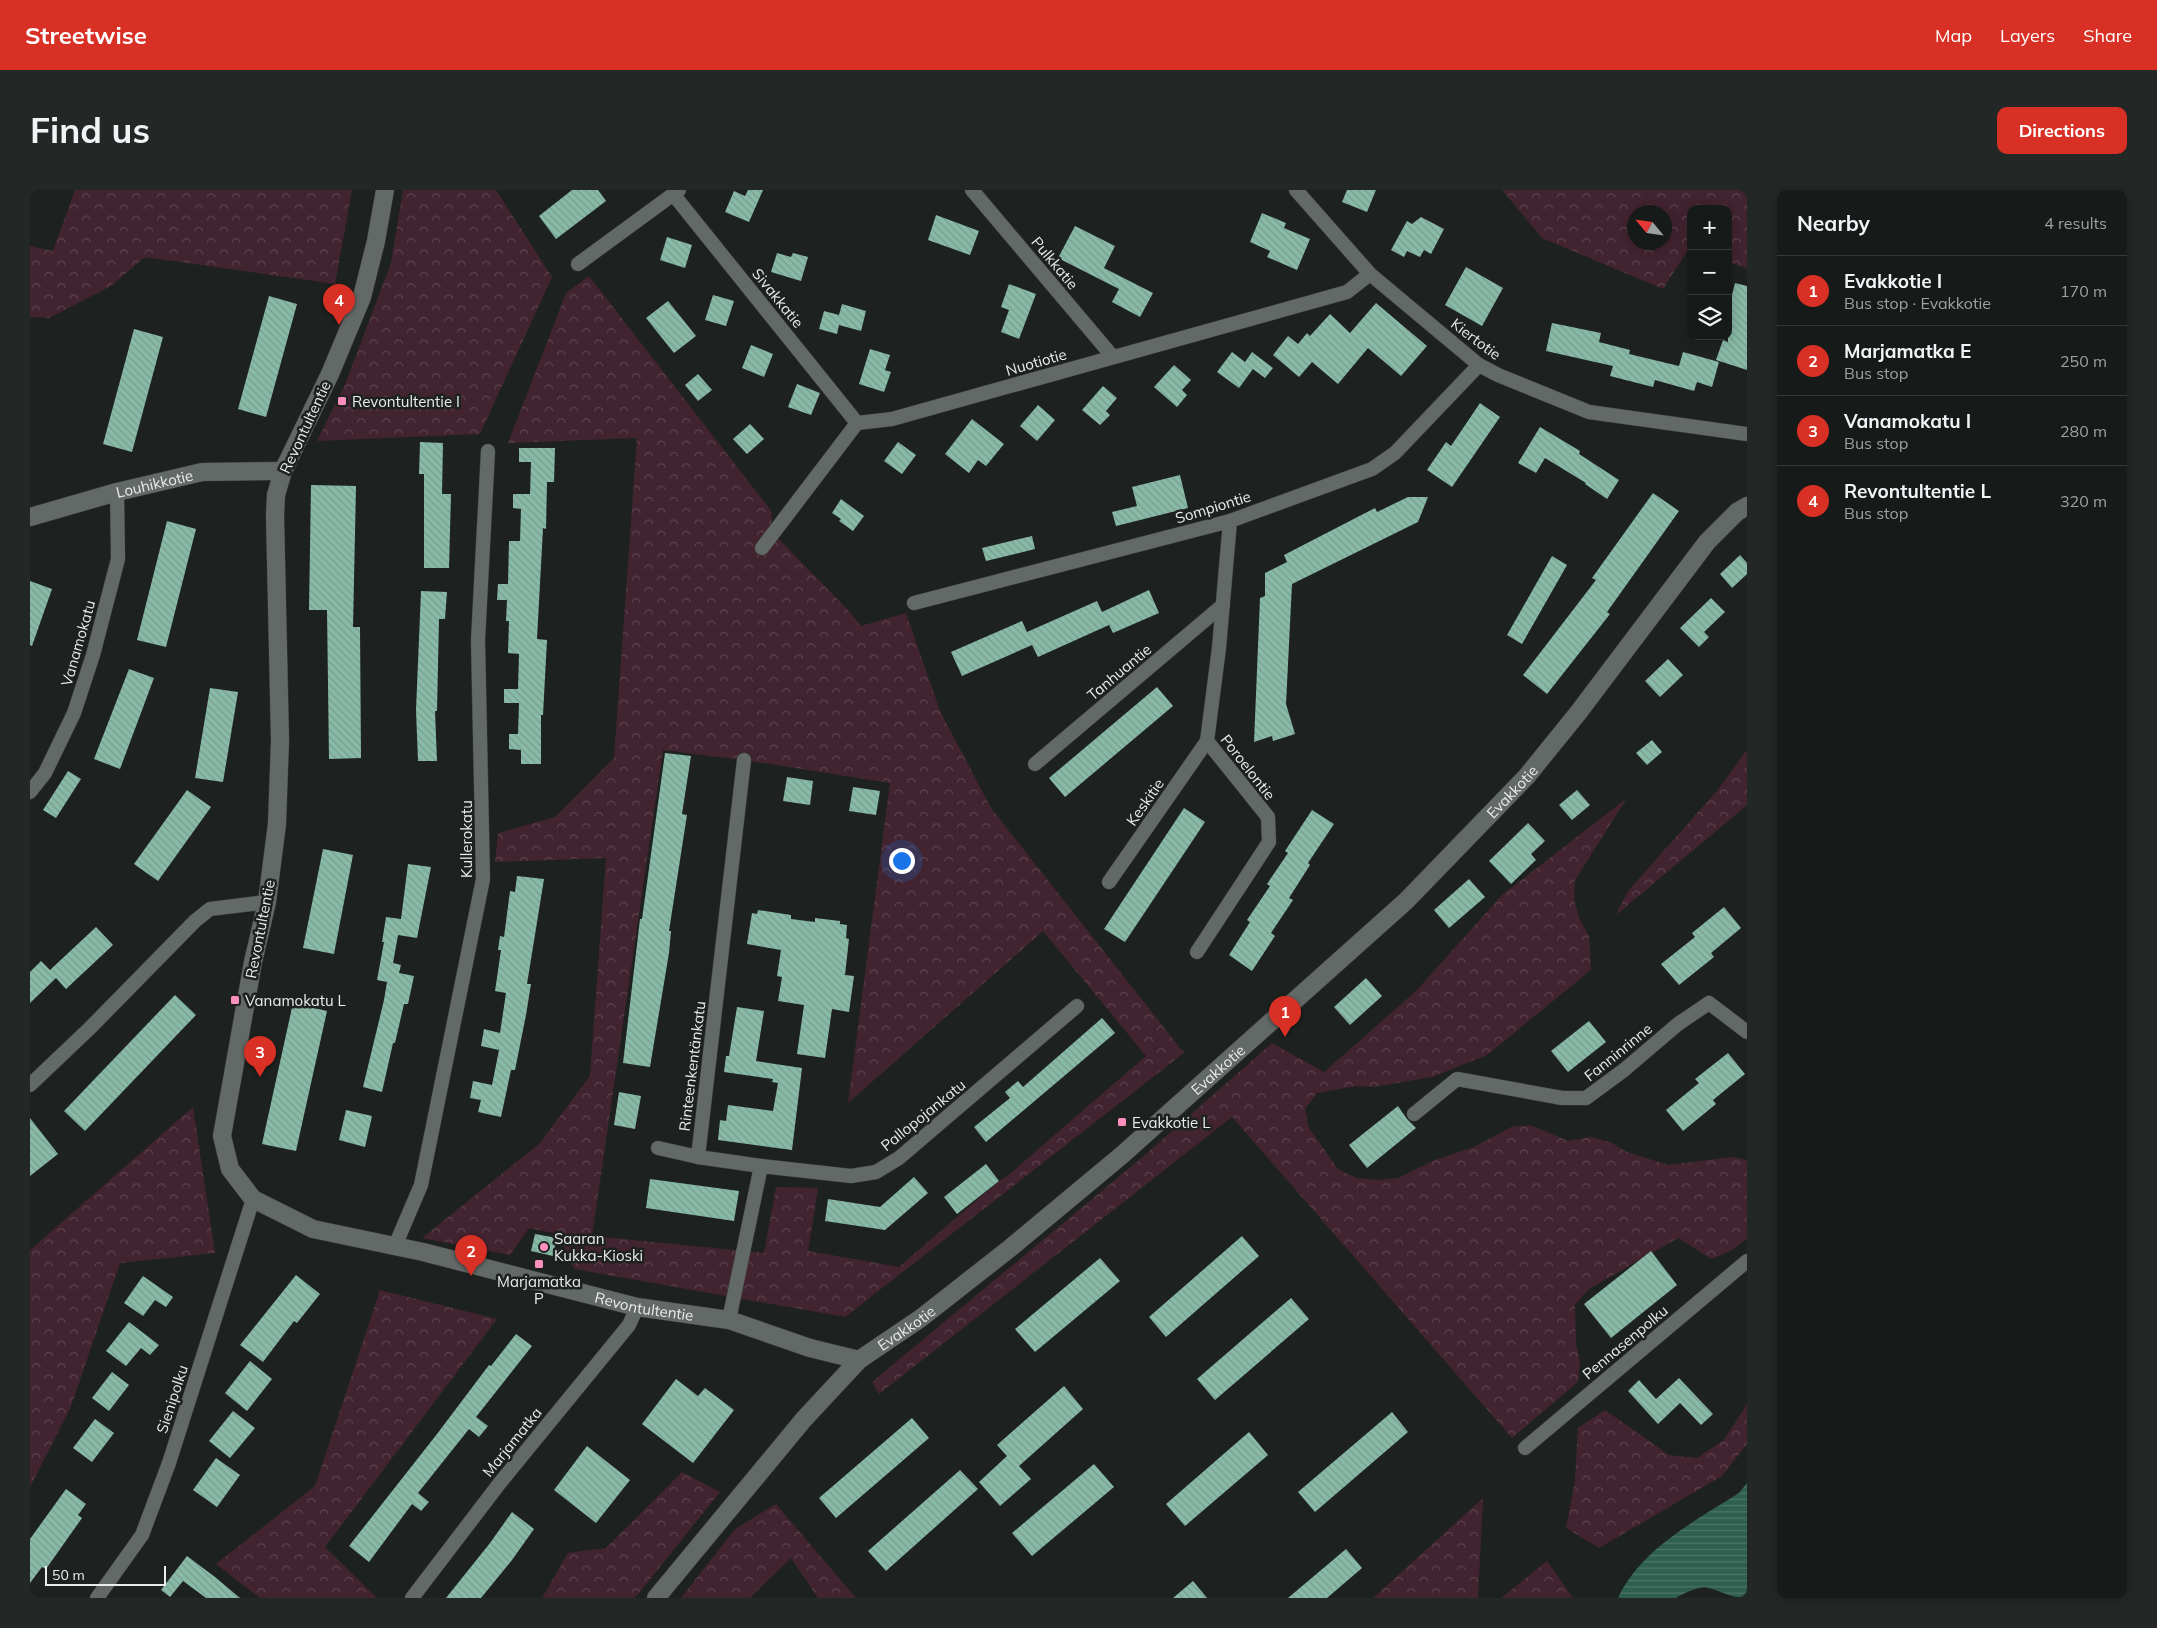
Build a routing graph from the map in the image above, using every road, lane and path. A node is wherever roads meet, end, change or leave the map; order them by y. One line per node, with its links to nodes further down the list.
1 (385, 190): 12 (street, Revontultentie)
2 (972, 190): 7 (street, Pulkkatie)
3 (1296, 190): 6 (street, Kiertotie)
4 (676, 192): 5 (street); 9 (street, Sivakkatie)
5 (578, 264)
6 (1370, 274): 7 (street, Nuotiotie); 8 (street, Kiertotie)
7 (1113, 357): 9 (street, Nuotiotie)
8 (1479, 365): 10 (street, Kiertotie); 16 (street, Sompiontie)
9 (857, 423): 17 (street)
10 (1747, 434)
11 (488, 451): 35 (street, Kullerokatu)
12 (283, 471): 13 (street, Louhikkotie); 25 (street, Revontultentie)
13 (117, 492): 15 (street, Louhikkotie); 23 (street, Vanamokatu)
14 (1747, 506): 39 (street, Evakkotie)
15 (30, 516)
16 (1230, 521): 18 (street, Sompiontie); 19 (street, Poroelontie)
17 (762, 548)
18 (914, 603)
19 (1223, 606): 20 (street, Poroelontie); 22 (street, Tanhuantie)
20 (1207, 741): 24 (street, Keskitie); 26 (street, Poroelontie)
21 (744, 760): 32 (street, Rinteenkentänkatu)
22 (1035, 764)
23 (30, 792)
24 (1109, 882)
25 (267, 902): 29 (street); 34 (street, Revontultentie)
26 (1197, 952)
27 (1076, 1006): 33 (street, Pallopojankatu)
28 (1747, 1032): 30 (street, Fanninrinne)
29 (30, 1085)
30 (1414, 1114)
31 (658, 1148): 32 (street)
32 (698, 1157): 33 (street)
33 (761, 1166): 38 (street)
34 (253, 1198): 35 (street, Revontultentie); 41 (street, Sienipolku)
35 (395, 1246): 37 (street, Revontultentie)
36 (1747, 1261): 40 (street, Pennasenpolku)
37 (637, 1307): 38 (street, Revontultentie); 42 (street, Marjamatka)
38 (729, 1320): 39 (street, Revontultentie)
39 (859, 1360): 43 (street, Evakkotie)
40 (1525, 1448)
41 (97, 1598)
42 (412, 1598)
43 (656, 1598)

